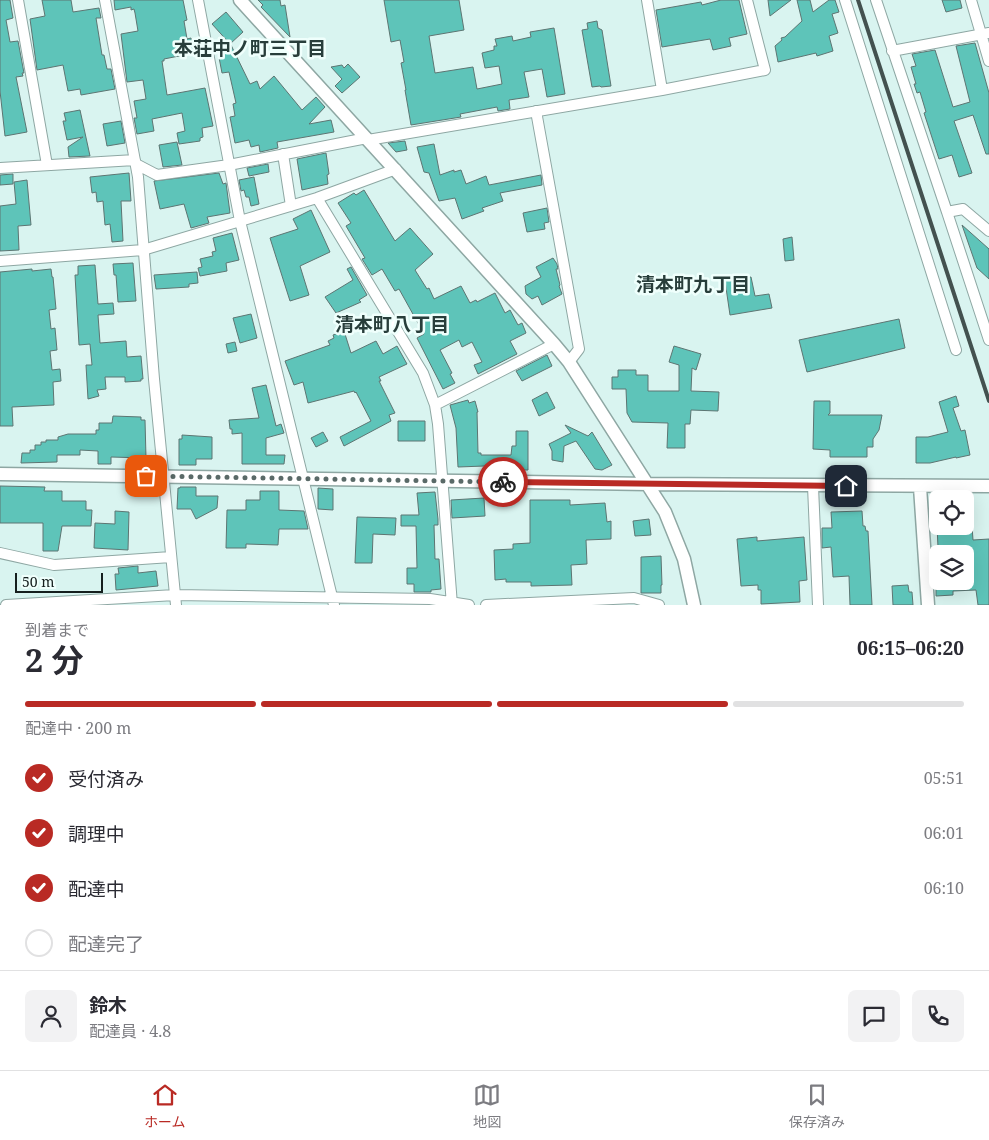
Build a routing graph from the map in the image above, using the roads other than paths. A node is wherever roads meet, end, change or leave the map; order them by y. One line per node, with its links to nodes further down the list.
1 (18, 0): 18 (street)
2 (105, 0): 17 (street)
3 (198, 0): 19 (street)
4 (240, 0): 15 (street)
5 (646, 0): 13 (street)
6 (747, 0): 13 (street)
7 (845, 0): 31 (street)
8 (876, 0): 11 (street)
9 (971, 0): 10 (street)
10 (985, 33): 11 (street); 12 (street)
11 (892, 51): 24 (street)
12 (989, 61)
13 (662, 90): 14 (street)
14 (536, 111): 15 (street); 32 (street)
15 (367, 139): 16 (street); 21 (street)
16 (283, 154): 19 (street); 23 (street)
17 (136, 162): 18 (street); 19 (street); 27 (street)
18 (47, 165): 20 (street)
19 (229, 165): 25 (street)
20 (0, 168)
21 (396, 169): 22 (street); 30 (street)
22 (317, 198): 23 (street); 33 (street)
23 (291, 206): 25 (street)
24 (947, 212): 26 (street); 29 (street)
25 (240, 221): 27 (street); 36 (street)
26 (989, 231)
27 (143, 250): 28 (street); 35 (street)
28 (0, 261)
29 (988, 337)
30 (554, 344): 32 (street); 33 (street)
31 (956, 350)
32 (569, 362): 38 (street)
33 (435, 406): 37 (street)
34 (0, 474): 35 (street)
35 (164, 476): 36 (street); 43 (street)
36 (302, 479): 37 (street); 45 (street)
37 (442, 481): 38 (street); 48 (street)
38 (648, 484): 39 (street); 53 (street)
39 (813, 486): 41 (street); 54 (street)
40 (989, 486): 41 (street)
41 (920, 487): 55 (street)
42 (0, 553): 43 (street)
43 (171, 557): 44 (street)
44 (176, 600): 45 (street); 46 (street)
45 (332, 601): 48 (street)
46 (117, 602): 47 (street)
47 (60, 604): 49 (street)
48 (452, 604): 50 (street)
49 (6, 605)
50 (469, 605)
51 (486, 605): 52 (street)
52 (659, 605)
53 (693, 605)
54 (818, 605)
55 (928, 605)

